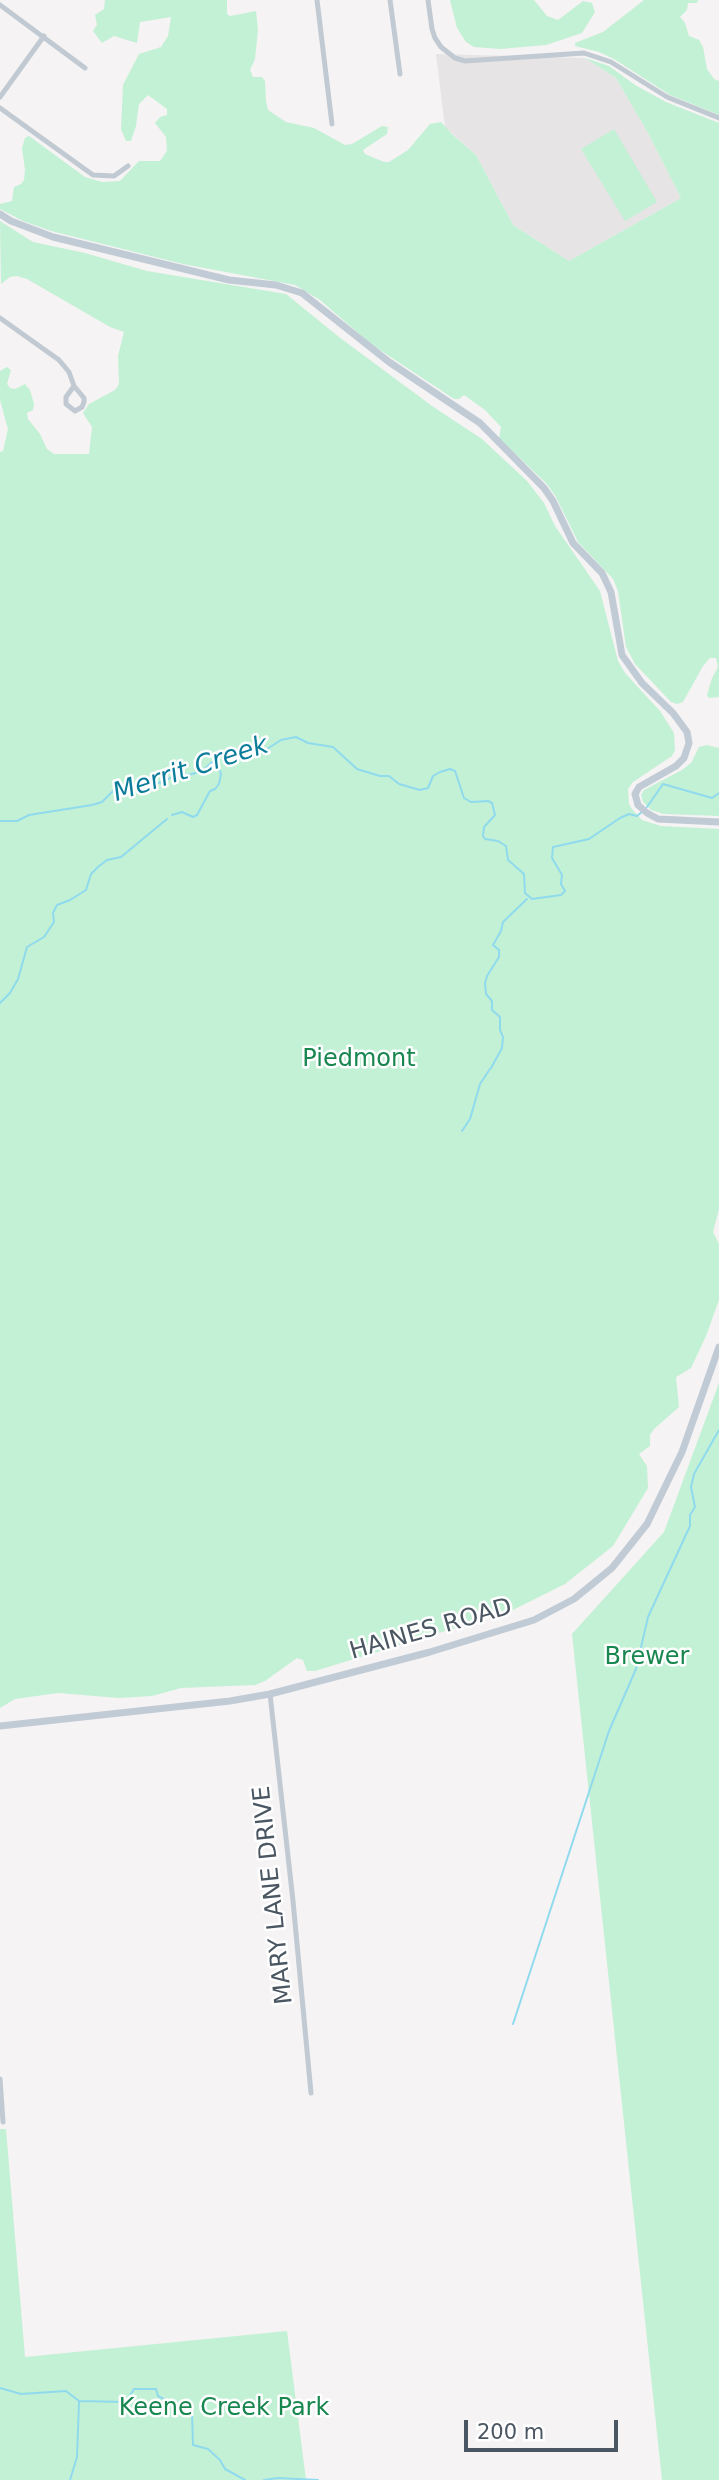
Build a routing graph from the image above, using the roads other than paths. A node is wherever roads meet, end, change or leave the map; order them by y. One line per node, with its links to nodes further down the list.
1 (317, 0): 11 (street)
2 (390, 0): 7 (street)
3 (428, 0): 10 (street)
4 (0, 5): 5 (street)
5 (44, 36): 6 (street); 8 (street)
6 (85, 68)
7 (400, 74)
8 (0, 97)
9 (0, 108): 12 (street)
10 (719, 118)
11 (332, 124)
12 (128, 166)
13 (0, 214): 16 (street)
14 (0, 318): 15 (street)
15 (74, 386): 15 (street)
16 (719, 822)
17 (719, 1347): 18 (street, HAINES ROAD)
18 (270, 1694): 19 (street, HAINES ROAD); 21 (street, MARY LANE DRIVE)
19 (0, 1726)
20 (0, 2079): 22 (street)
21 (310, 2092)
22 (3, 2122)

